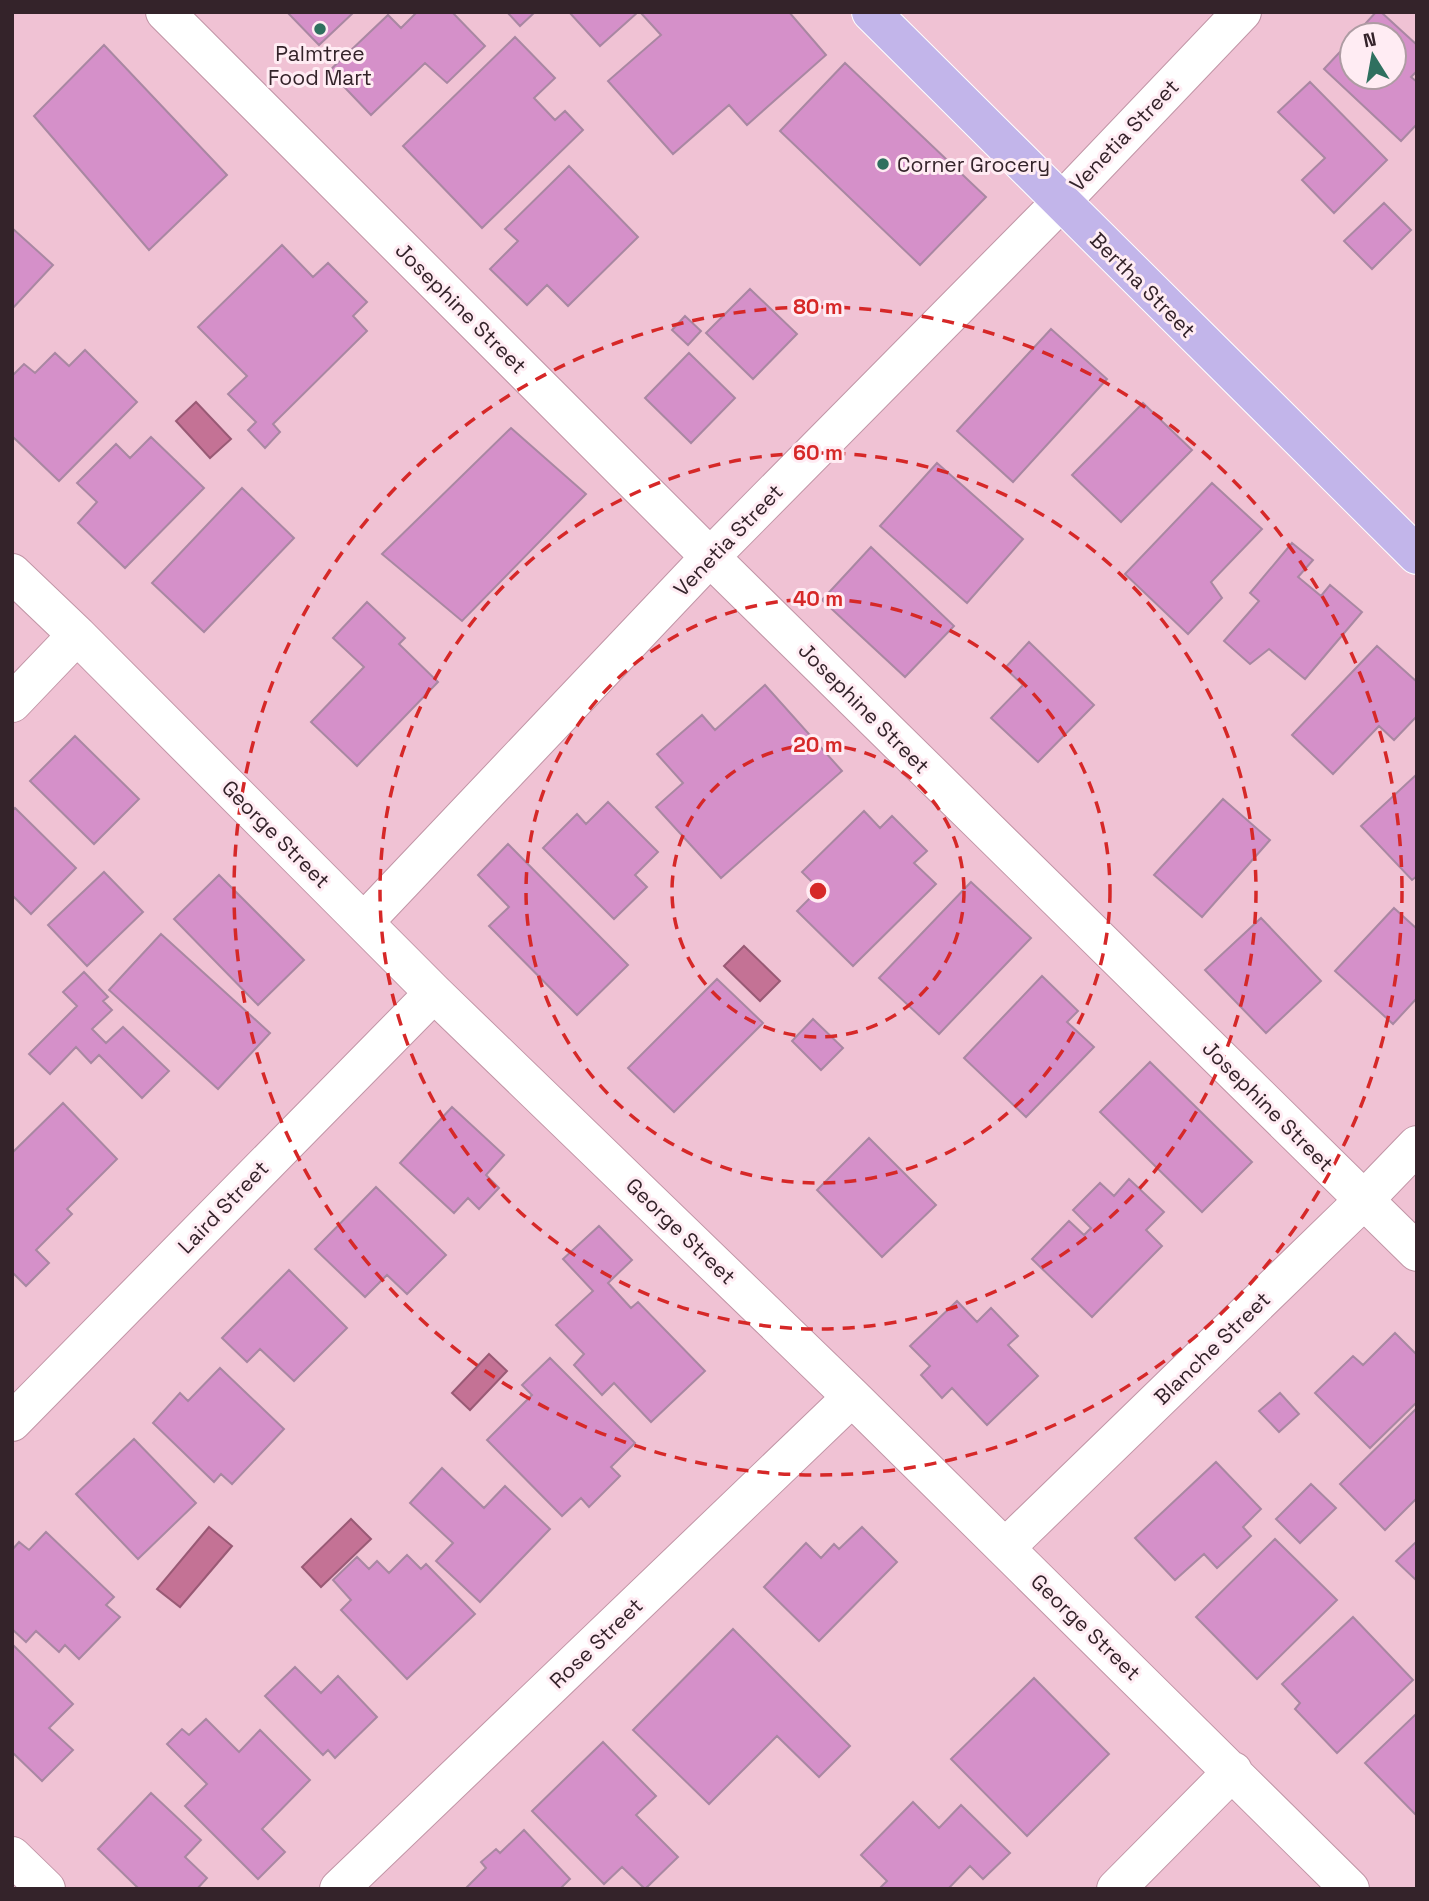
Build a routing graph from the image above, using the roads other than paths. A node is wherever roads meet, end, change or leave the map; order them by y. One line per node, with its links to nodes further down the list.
1 (165, 12): 6 (street, Josephine Street)
2 (871, 12): 4 (main road, Bertha Street)
3 (1242, 12): 4 (street, Venetia Street)
4 (1060, 203): 5 (main road, Bertha Street); 6 (street, Venetia Street)
5 (1417, 555)
6 (710, 557): 10 (street, Venetia Street); 13 (street, Josephine Street)
7 (12, 573): 8 (street, George Street)
8 (77, 635): 9 (street); 10 (street, George Street)
9 (12, 703)
10 (364, 922): 11 (street, George Street)
11 (434, 993): 15 (street, George Street); 16 (street, Laird Street)
12 (1417, 1145): 13 (street, Blanche Street)
13 (1364, 1200): 14 (street, Josephine Street); 17 (street, Blanche Street)
14 (1417, 1252)
15 (852, 1397): 17 (street, George Street); 21 (street, Rose Street)
16 (12, 1422)
17 (1005, 1548): 18 (street, George Street)
18 (1233, 1771): 22 (street); 23 (street, George Street)
19 (12, 1856): 20 (street)
20 (46, 1889)
21 (339, 1889)
22 (1116, 1889)
23 (1350, 1889)

